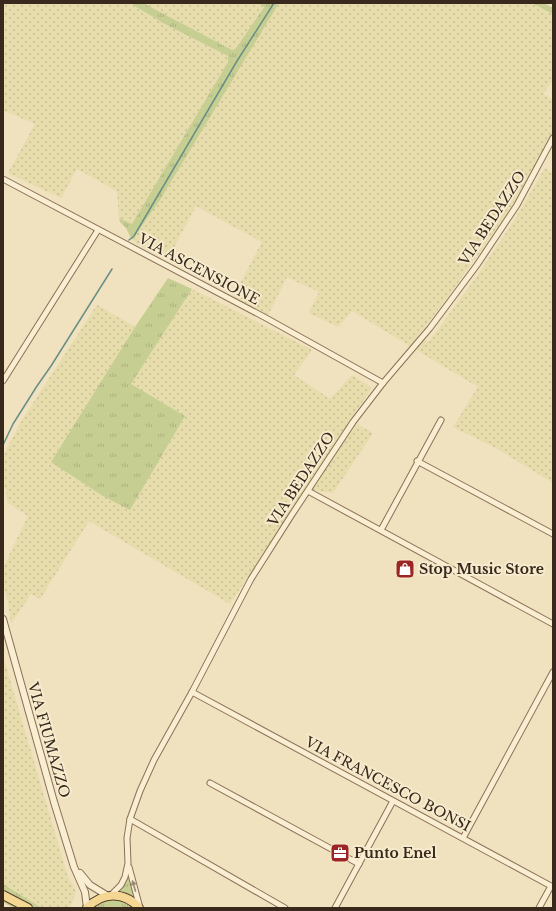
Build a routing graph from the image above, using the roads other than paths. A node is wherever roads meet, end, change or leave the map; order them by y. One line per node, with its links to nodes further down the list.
1 (553, 138): 5 (street, VIA BEDAZZO)
2 (3, 179): 3 (street, VIA ASCENSIONE)
3 (98, 230): 4 (street); 5 (street, VIA ASCENSIONE)
4 (3, 381)
5 (383, 383): 8 (street, VIA BEDAZZO)
6 (441, 420): 7 (street)
7 (417, 461): 9 (street); 10 (street)
8 (308, 491): 9 (street); 14 (street, VIA BEDAZZO)
9 (381, 530): 12 (street)
10 (553, 534)
11 (3, 619): 21 (street, VIA FIUMAZZO)
12 (553, 624)
13 (553, 672): 18 (street)
14 (192, 692): 16 (street, VIA FRANCESCO BONSI); 17 (street, VIA BEDAZZO)
15 (210, 783): 20 (street)
16 (393, 801): 18 (street, VIA FRANCESCO BONSI); 20 (street)
17 (130, 819): 19 (street, VIA BEDAZZO); 27 (street)
18 (463, 838): 29 (street, VIA FRANCESCO BONSI)
19 (128, 863): 23 (street, VIA BEDAZZO); 26 (street, VIA BEDAZZO, one-way to 19)
20 (359, 864): 28 (street)
21 (74, 867): 23 (street, VIA FIUMAZZO); 25 (street, VIA FIUMAZZO)
22 (3, 895): 24 (main road)
23 (109, 896): 25 (main road); 26 (main road)
24 (28, 908)
25 (87, 908)
26 (140, 908)
27 (285, 908)
28 (334, 908)
29 (539, 908)

